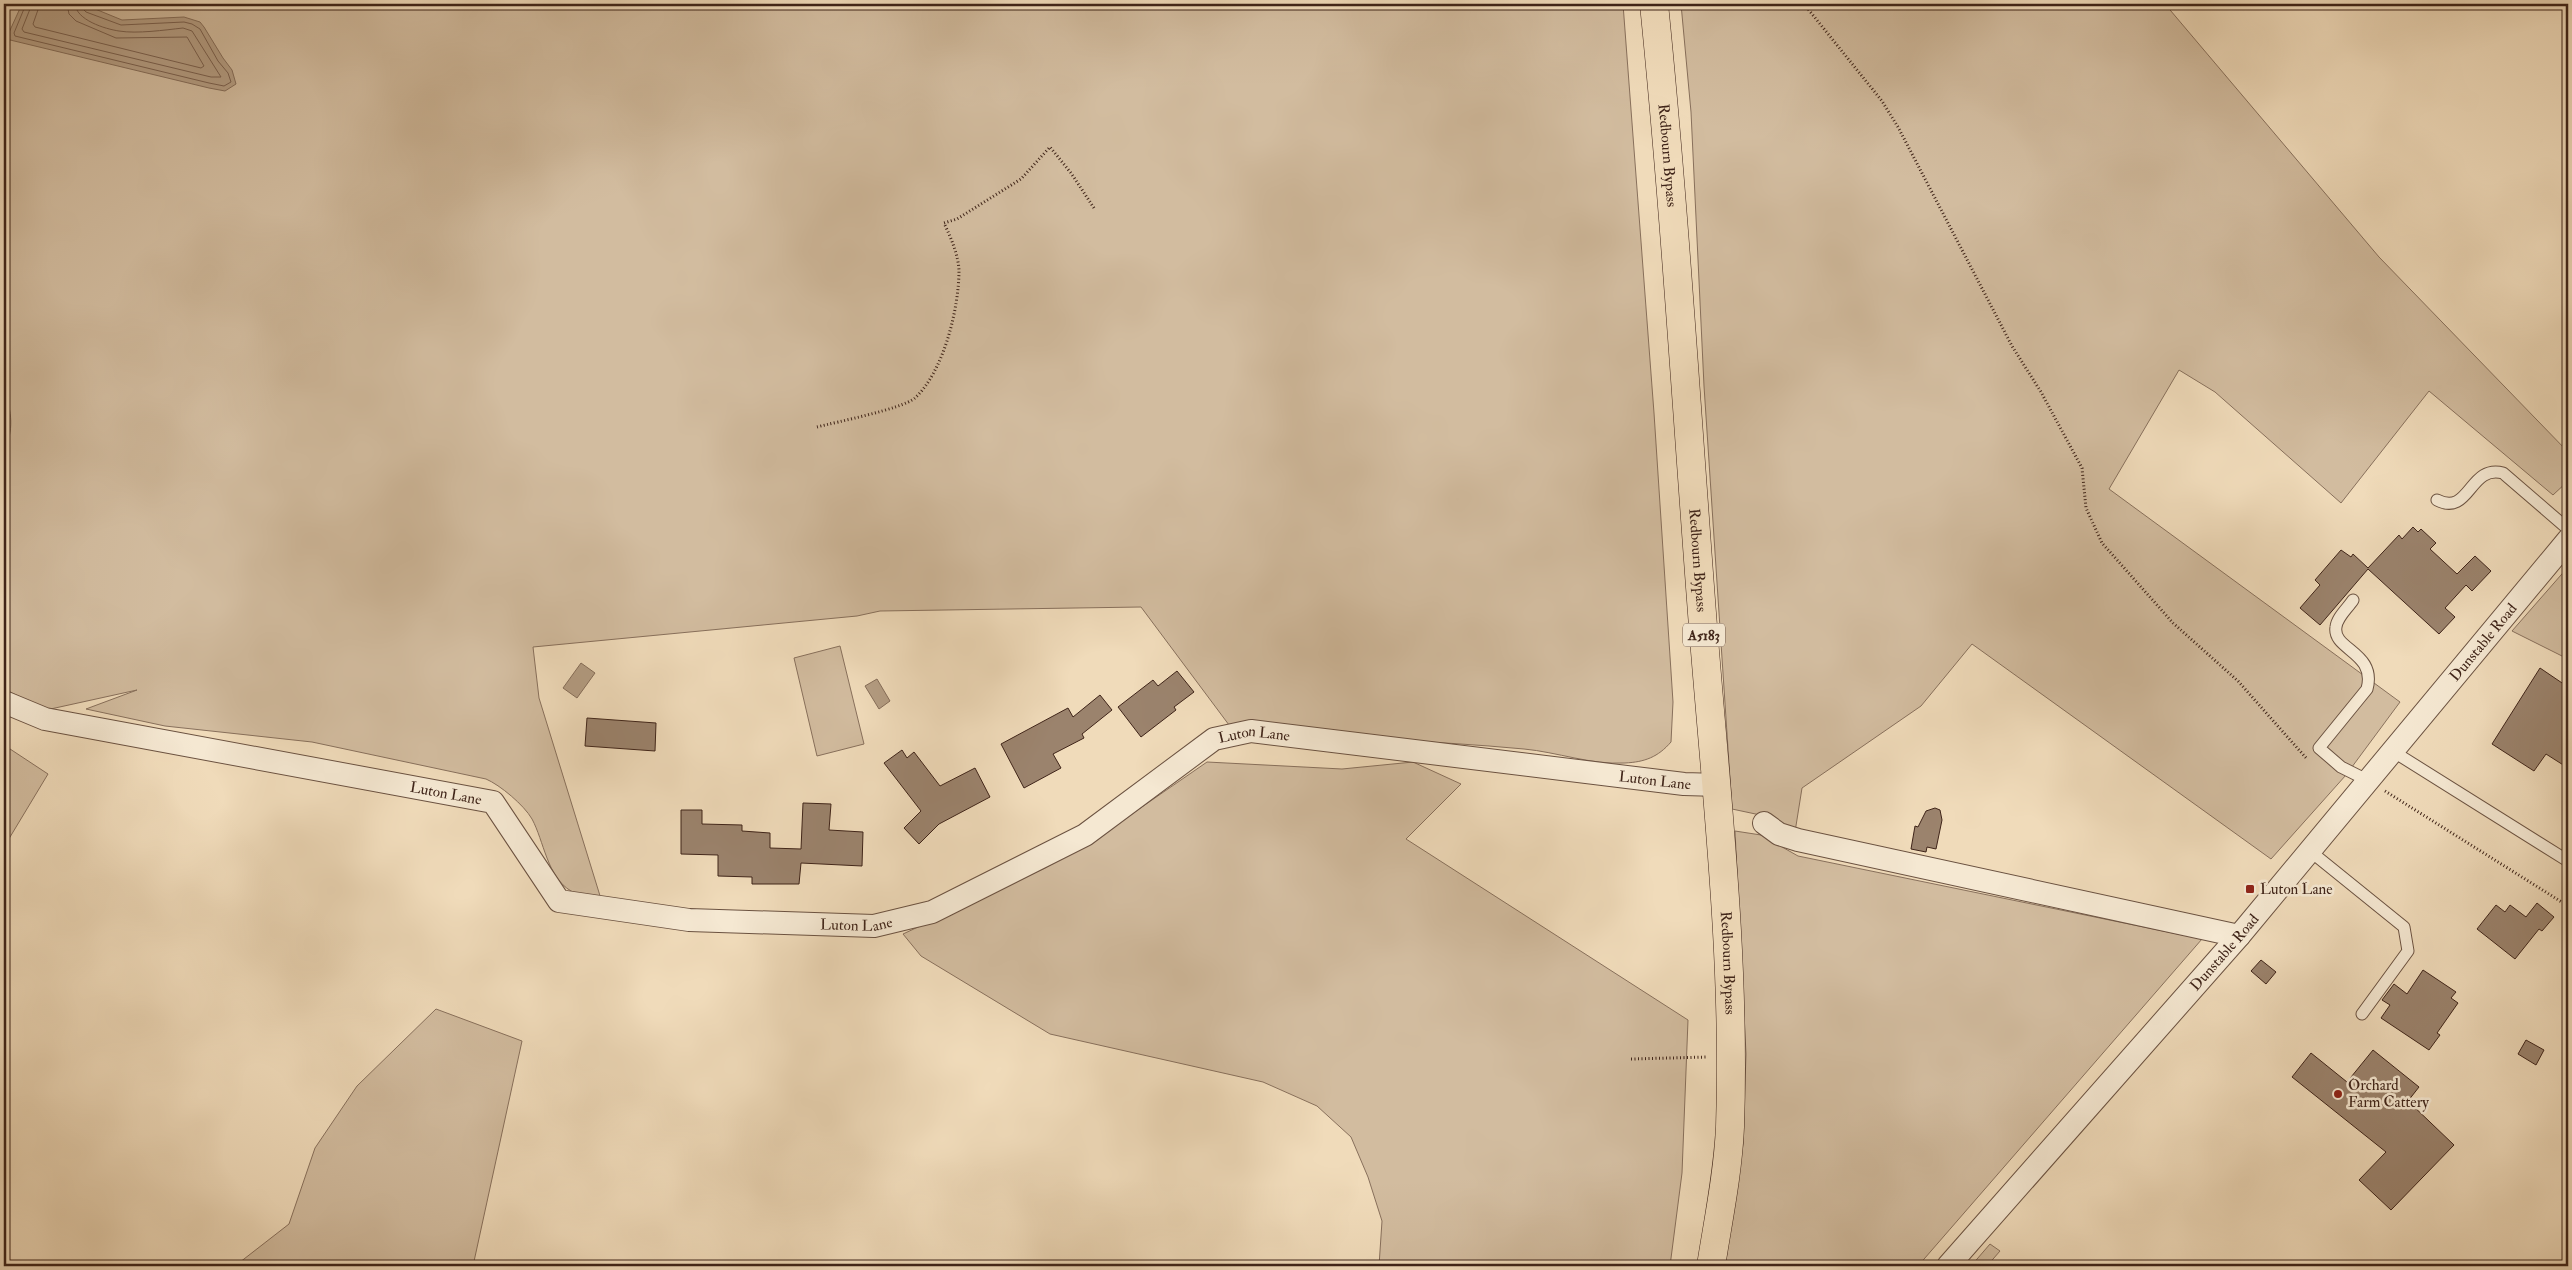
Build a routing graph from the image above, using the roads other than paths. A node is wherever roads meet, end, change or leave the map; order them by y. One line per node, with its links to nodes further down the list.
1 (1654, 4): 9 (main road, Redbourn Bypass / A5183)
2 (2437, 500): 3 (lane)
3 (2568, 529)
4 (2568, 540): 7 (street, Dunstable Road)
5 (2353, 600): 8 (lane)
6 (4, 702): 9 (street, Luton Lane)
7 (2394, 752): 8 (street, Dunstable Road); 12 (lane)
8 (2369, 781): 11 (street, Dunstable Road)
9 (1718, 785): 15 (main road, Redbourn Bypass / A5183)
10 (1764, 824): 13 (street)
11 (2310, 851): 13 (street, Dunstable Road); 14 (lane)
12 (2568, 861)
13 (2239, 936): 16 (street, Dunstable Road)
14 (2362, 1014)
15 (1712, 1266)
16 (1948, 1266)

